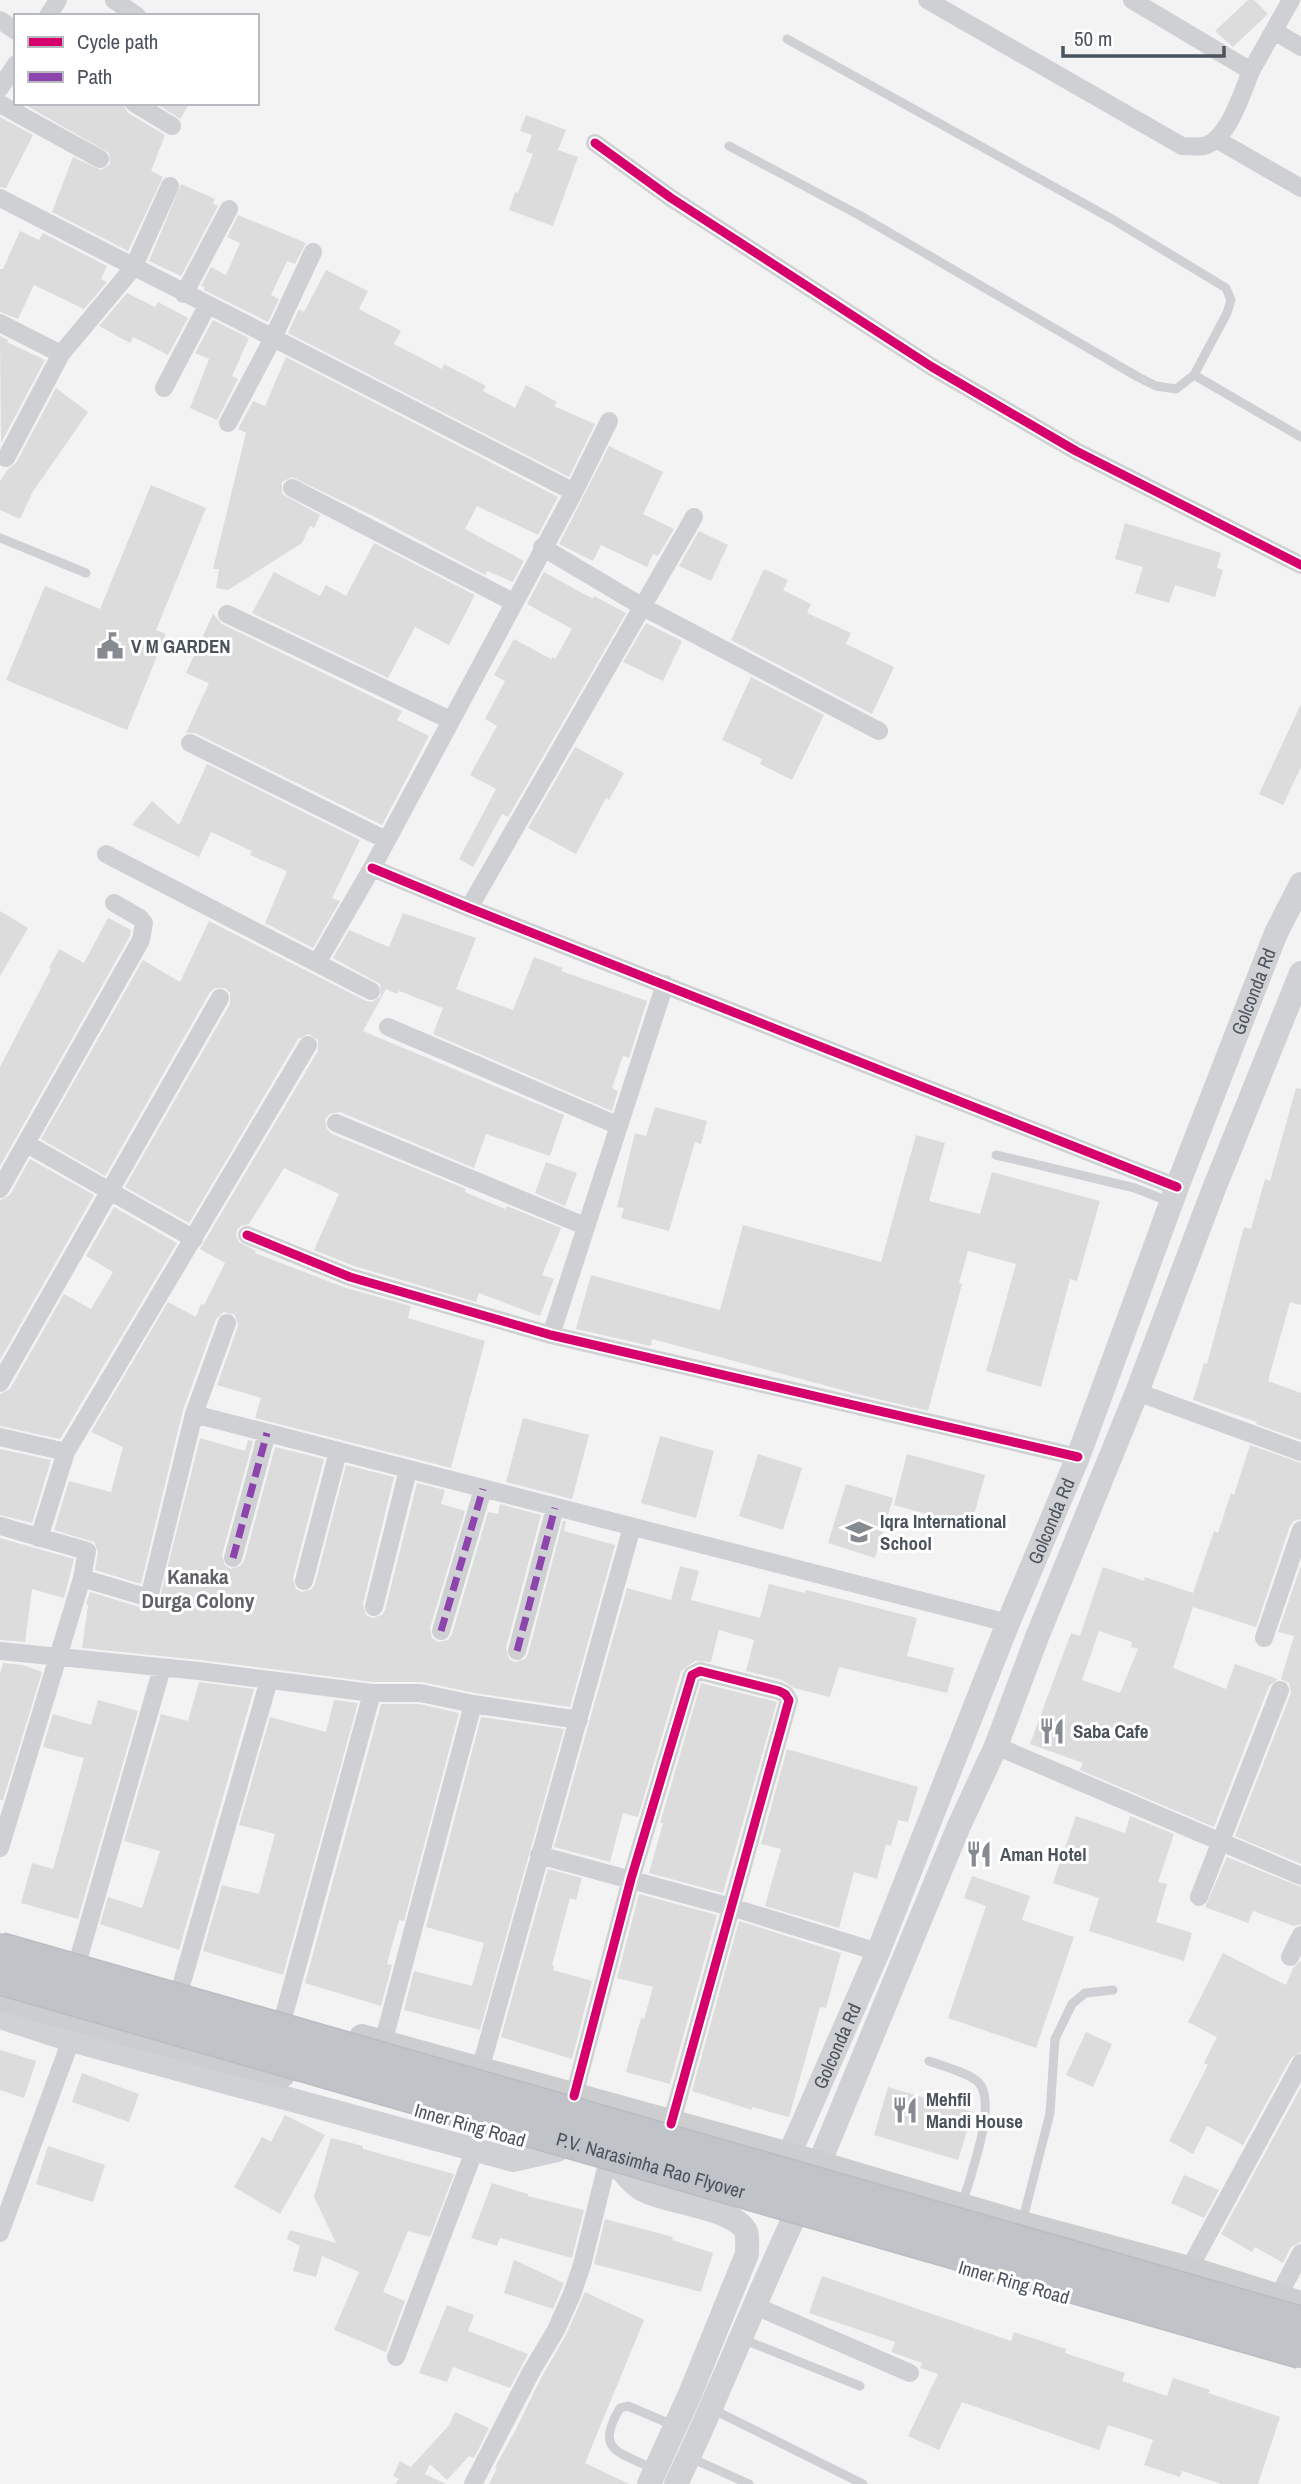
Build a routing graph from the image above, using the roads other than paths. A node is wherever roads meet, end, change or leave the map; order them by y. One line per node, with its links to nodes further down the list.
1 (114, 0): 5 (street)
2 (927, 0): 15 (street)
3 (1132, 0): 10 (street)
4 (1291, 0): 6 (street)
5 (134, 14)
6 (1274, 31): 8 (street); 10 (street)
7 (787, 39): 30 (lane)
8 (1301, 47)
9 (14, 67): 11 (street)
10 (1251, 71): 15 (street)
11 (0, 88)
12 (0, 104): 18 (street)
13 (137, 105): 14 (street)
14 (172, 126)
15 (1216, 139): 20 (street)
16 (596, 143): 41 (street)
17 (729, 146): 30 (lane)
18 (100, 159)
19 (170, 186): 24 (street)
20 (1301, 188)
21 (0, 198): 24 (street)
22 (229, 209): 25 (street)
23 (313, 252): 28 (street)
24 (133, 268): 25 (street); 29 (street)
25 (184, 294): 26 (street)
26 (206, 306): 28 (street); 31 (street)
27 (0, 323): 29 (street)
28 (272, 340): 33 (street); 37 (street)
29 (61, 354): 35 (street)
30 (1194, 375): 34 (lane)
31 (164, 388)
32 (609, 421): 37 (street)
33 (228, 423)
34 (1301, 438)
35 (6, 458)
36 (292, 488): 43 (street)
37 (574, 492): 40 (street)
38 (694, 517): 44 (street)
39 (0, 538): 42 (lane)
40 (542, 547): 43 (street); 44 (street)
41 (1301, 565)
42 (86, 573)
43 (513, 602): 46 (street)
44 (643, 607): 47 (street); 54 (street)
45 (227, 614): 46 (street)
46 (450, 720): 49 (street)
47 (879, 731)
48 (190, 743): 49 (street)
49 (386, 840): 51 (street)
50 (106, 854): 55 (street)
51 (372, 867): 54 (street); 55 (street)
52 (1301, 884): 68 (main road, Golconda Rd)
53 (114, 903): 64 (street)
54 (469, 908): 57 (street)
55 (317, 963): 58 (street)
56 (1301, 973): 75 (main road, Golconda Rd)
57 (665, 985): 63 (street); 68 (street)
58 (371, 991)
59 (220, 998): 67 (street)
60 (388, 1027): 63 (street)
61 (308, 1045): 71 (street)
62 (336, 1123): 69 (street)
63 (619, 1126): 69 (street)
64 (27, 1144): 66 (street); 67 (street)
65 (996, 1155): 68 (lane)
66 (0, 1189)
67 (110, 1193): 71 (street); 74 (street)
68 (1174, 1195): 82 (main road, Golconda Rd)
69 (585, 1226): 73 (street)
70 (247, 1235): 73 (street)
71 (194, 1239): 79 (street)
72 (228, 1323): 76 (street)
73 (551, 1335): 82 (street)
74 (0, 1383)
75 (1137, 1392): 81 (street); 106 (main road, Golconda Rd)
76 (194, 1414): 77 (street); 91 (street)
77 (267, 1433): 80 (street); 90 (street)
78 (0, 1437): 79 (street)
79 (66, 1452): 89 (street)
80 (338, 1452): 83 (street); 92 (street)
81 (1301, 1452)
82 (1078, 1457): 94 (main road, Golconda Rd)
83 (408, 1470): 84 (street); 93 (street)
84 (483, 1489): 85 (street); 95 (street)
85 (555, 1508): 87 (street); 98 (street)
86 (0, 1527): 89 (street)
87 (632, 1527): 94 (street); 105 (street)
88 (1301, 1530): 96 (street)
89 (39, 1538): 91 (street)
90 (233, 1558)
91 (82, 1578): 99 (street)
92 (304, 1581)
93 (374, 1606)
94 (1008, 1623): 117 (main road, Golconda Rd)
95 (441, 1631)
96 (1264, 1638)
97 (0, 1651): 99 (street)
98 (517, 1651)
99 (58, 1656): 100 (street); 108 (street)
100 (162, 1668): 101 (street); 118 (street)
101 (269, 1680): 103 (street); 121 (street)
102 (1280, 1690): 107 (street)
103 (372, 1693): 104 (street); 124 (street)
104 (472, 1704): 105 (street); 127 (street)
105 (579, 1720): 109 (street)
106 (996, 1746): 107 (street); 136 (main road, Golconda Rd)
107 (1222, 1842): 110 (street); 112 (street)
108 (0, 1848)
109 (539, 1855): 111 (street); 130 (street)
110 (1301, 1876)
111 (631, 1879): 113 (street); 113 (street); 131 (street)
112 (1199, 1897)
113 (731, 1907): 117 (street); 132 (street)
114 (0, 1935): 118 (main road)
115 (1301, 1935): 119 (street)
116 (0, 1949): 147 (highway, P.V. Narasimha Rao Flyover, bridge)
117 (878, 1952): 135 (main road, Golconda Rd)
118 (79, 1957): 121 (main road)
119 (1290, 1957)
120 (0, 1978): 149 (highway, P.V. Narasimha Rao Flyover, bridge)
121 (181, 1986): 124 (main road)
122 (1113, 1990): 140 (lane)
123 (0, 1998): 126 (main road, Inner Ring Road)
124 (284, 2015): 127 (main road)
125 (0, 2017): 126 (main road)
126 (75, 2030): 133 (main road); 134 (main road, Inner Ring Road); 141 (street)
127 (383, 2043): 130 (main road)
128 (929, 2061): 138 (lane)
129 (1301, 2063): 143 (street)
130 (480, 2070): 131 (main road)
131 (574, 2096): 132 (main road)
132 (671, 2124): 135 (main road)
133 (475, 2149): 134 (main road); 150 (street)
134 (558, 2150): 137 (main road, Inner Ring Road)
135 (789, 2155): 136 (main road)
136 (819, 2164): 138 (main road)
137 (613, 2166): 139 (main road, Inner Ring Road); 155 (main road); 158 (street)
138 (969, 2209): 140 (main road)
139 (793, 2220): 144 (main road, Inner Ring Road); 146 (main road)
140 (1030, 2226): 143 (main road); 144 (main road)
141 (0, 2233)
142 (1301, 2253): 145 (street)
143 (1189, 2269): 145 (main road)
144 (1014, 2282): 151 (main road, Inner Ring Road)
145 (1289, 2300)
146 (754, 2305): 148 (main road); 152 (street)
147 (1301, 2323)
148 (740, 2338): 153 (lane); 154 (main road)
149 (1301, 2352)
150 (396, 2357)
151 (1301, 2363)
152 (910, 2373)
153 (860, 2386)
154 (712, 2409): 156 (main road); 161 (lane)
155 (676, 2426): 157 (main road); 157 (lane)
156 (689, 2457): 159 (main road); 160 (lane)
157 (652, 2477)
158 (473, 2484)
159 (676, 2484)
160 (748, 2484)
161 (863, 2484)

